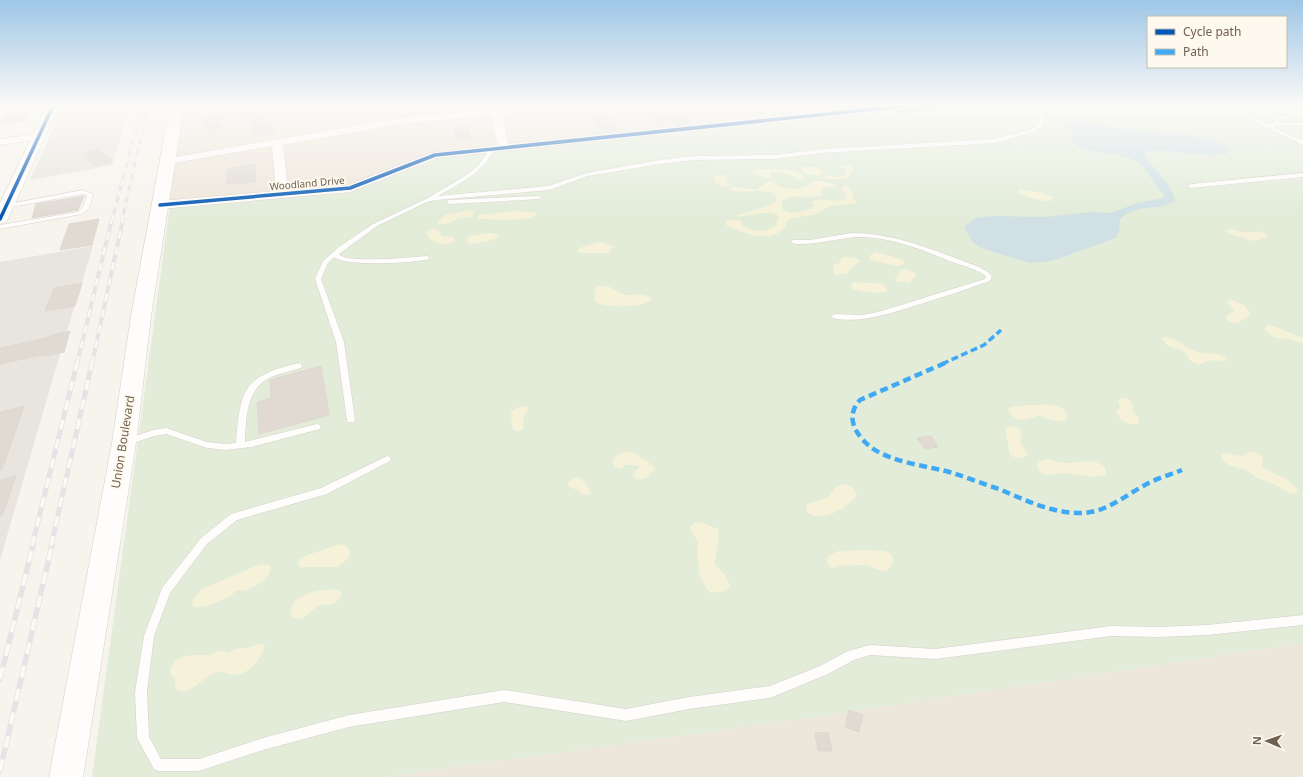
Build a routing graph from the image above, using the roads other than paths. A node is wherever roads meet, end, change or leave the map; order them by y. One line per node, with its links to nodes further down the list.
1 (36, 142): 15 (street)
2 (171, 142): 10 (main road, Union Boulevard)
3 (276, 142): 10 (street)
4 (277, 142): 13 (street)
5 (502, 142): 8 (street)
6 (555, 142): 8 (street, Woodland Drive)
7 (959, 142): 16 (lane)
8 (503, 148): 13 (street, Woodland Drive)
9 (490, 152): 16 (lane)
10 (168, 161): 18 (main road, Union Boulevard)
11 (1303, 175): 12 (lane)
12 (1191, 186)
13 (282, 194): 18 (street, Woodland Drive)
14 (538, 198): 17 (lane)
15 (6, 199): 19 (street); 20 (lane)
16 (425, 201): 17 (lane)
17 (419, 204): 22 (lane)
18 (160, 205): 28 (main road, Union Boulevard)
19 (0, 219)
20 (0, 227)
21 (793, 242): 24 (lane)
22 (335, 253): 23 (lane); 26 (lane)
23 (427, 258)
24 (835, 316)
25 (298, 366): 29 (lane)
26 (350, 420)
27 (317, 427): 29 (lane)
28 (124, 443): 29 (lane); 32 (main road, Union Boulevard)
29 (240, 445)
30 (387, 459): 31 (lane)
31 (1303, 620)
32 (66, 777)

